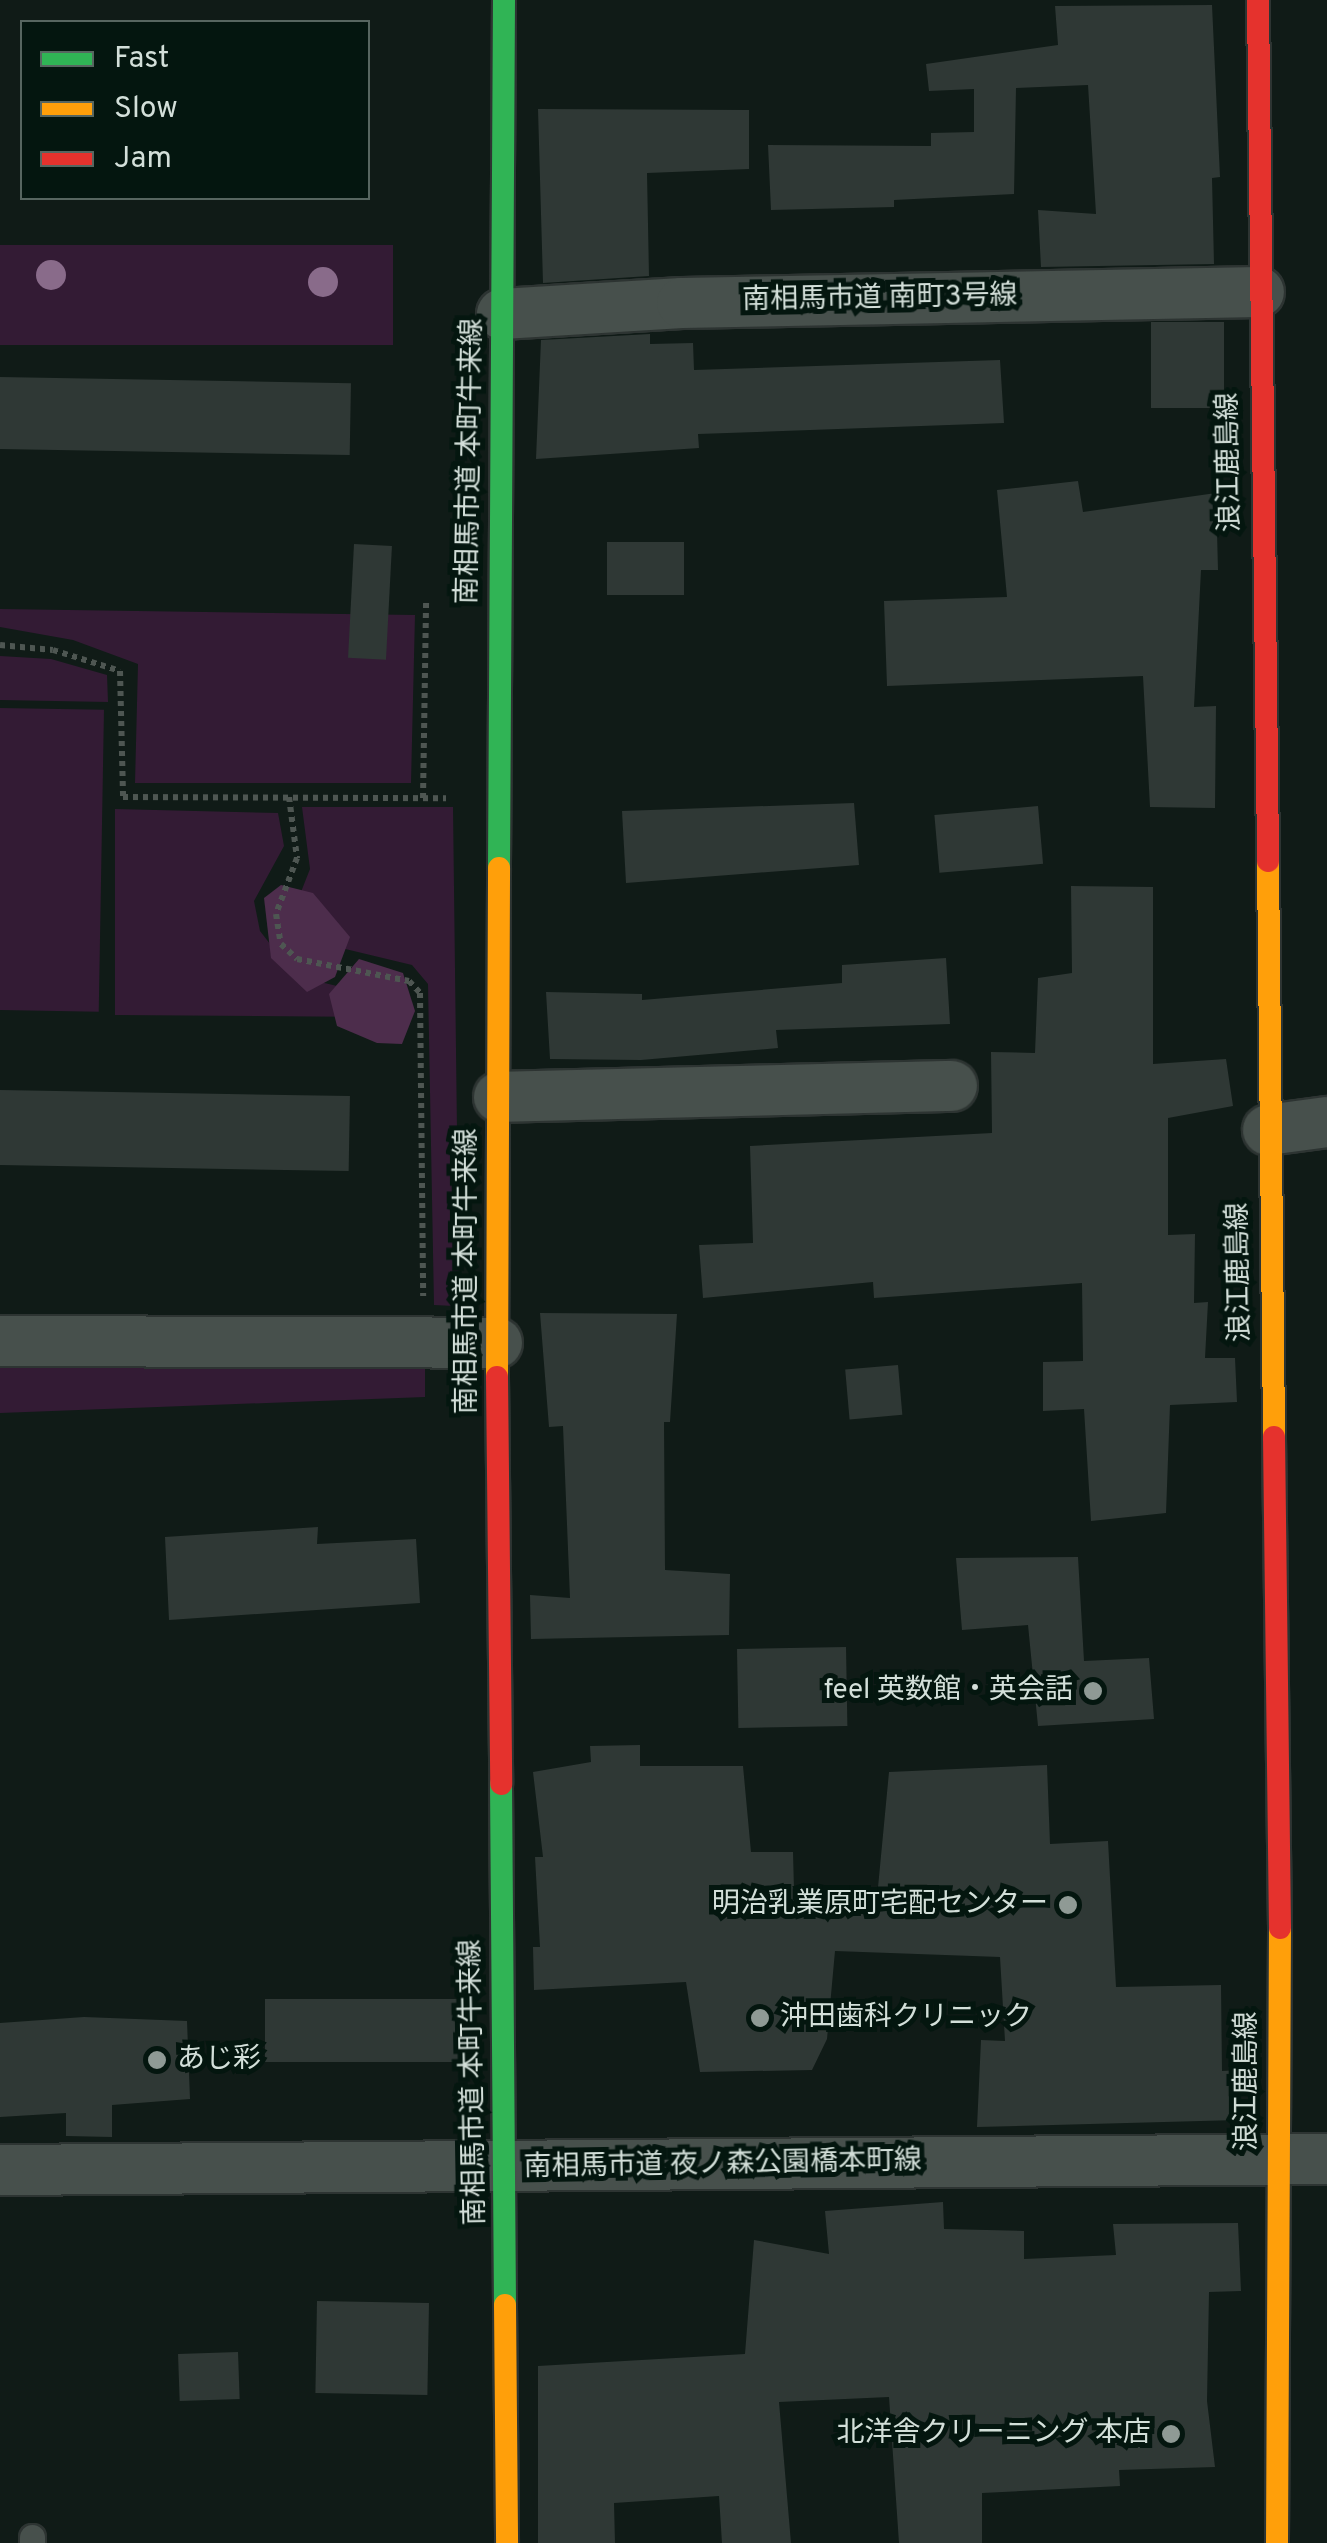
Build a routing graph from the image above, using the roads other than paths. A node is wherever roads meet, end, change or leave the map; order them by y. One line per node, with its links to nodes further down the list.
1 (504, 0): 4 (street, 南相馬市道 本町牛来線)
2 (1258, 0): 3 (street, 浪江鹿島線)
3 (1259, 292): 4 (street, 南相馬市道 南町3号線); 8 (street, 浪江鹿島線)
4 (502, 314): 6 (street, 南相馬市道 本町牛来線)
5 (952, 1086): 6 (street)
6 (499, 1097): 10 (street, 南相馬市道 本町牛来線)
7 (1327, 1122): 8 (street)
8 (1268, 1130): 11 (street, 浪江鹿島線)
9 (0, 1341): 10 (street)
10 (497, 1343): 13 (street, 南相馬市道 本町牛来線)
11 (1278, 2158): 12 (street, 南相馬市道 夜ノ森公園橋本町線); 13 (street, 南相馬市道 夜ノ森公園橋本町線); 16 (street, 浪江鹿島線)
12 (1327, 2159)
13 (504, 2168): 14 (street, 南相馬市道 夜ノ森公園橋本町線); 15 (street, 南相馬市道 本町牛来線)
14 (0, 2170)
15 (507, 2543)
16 (1276, 2543)

